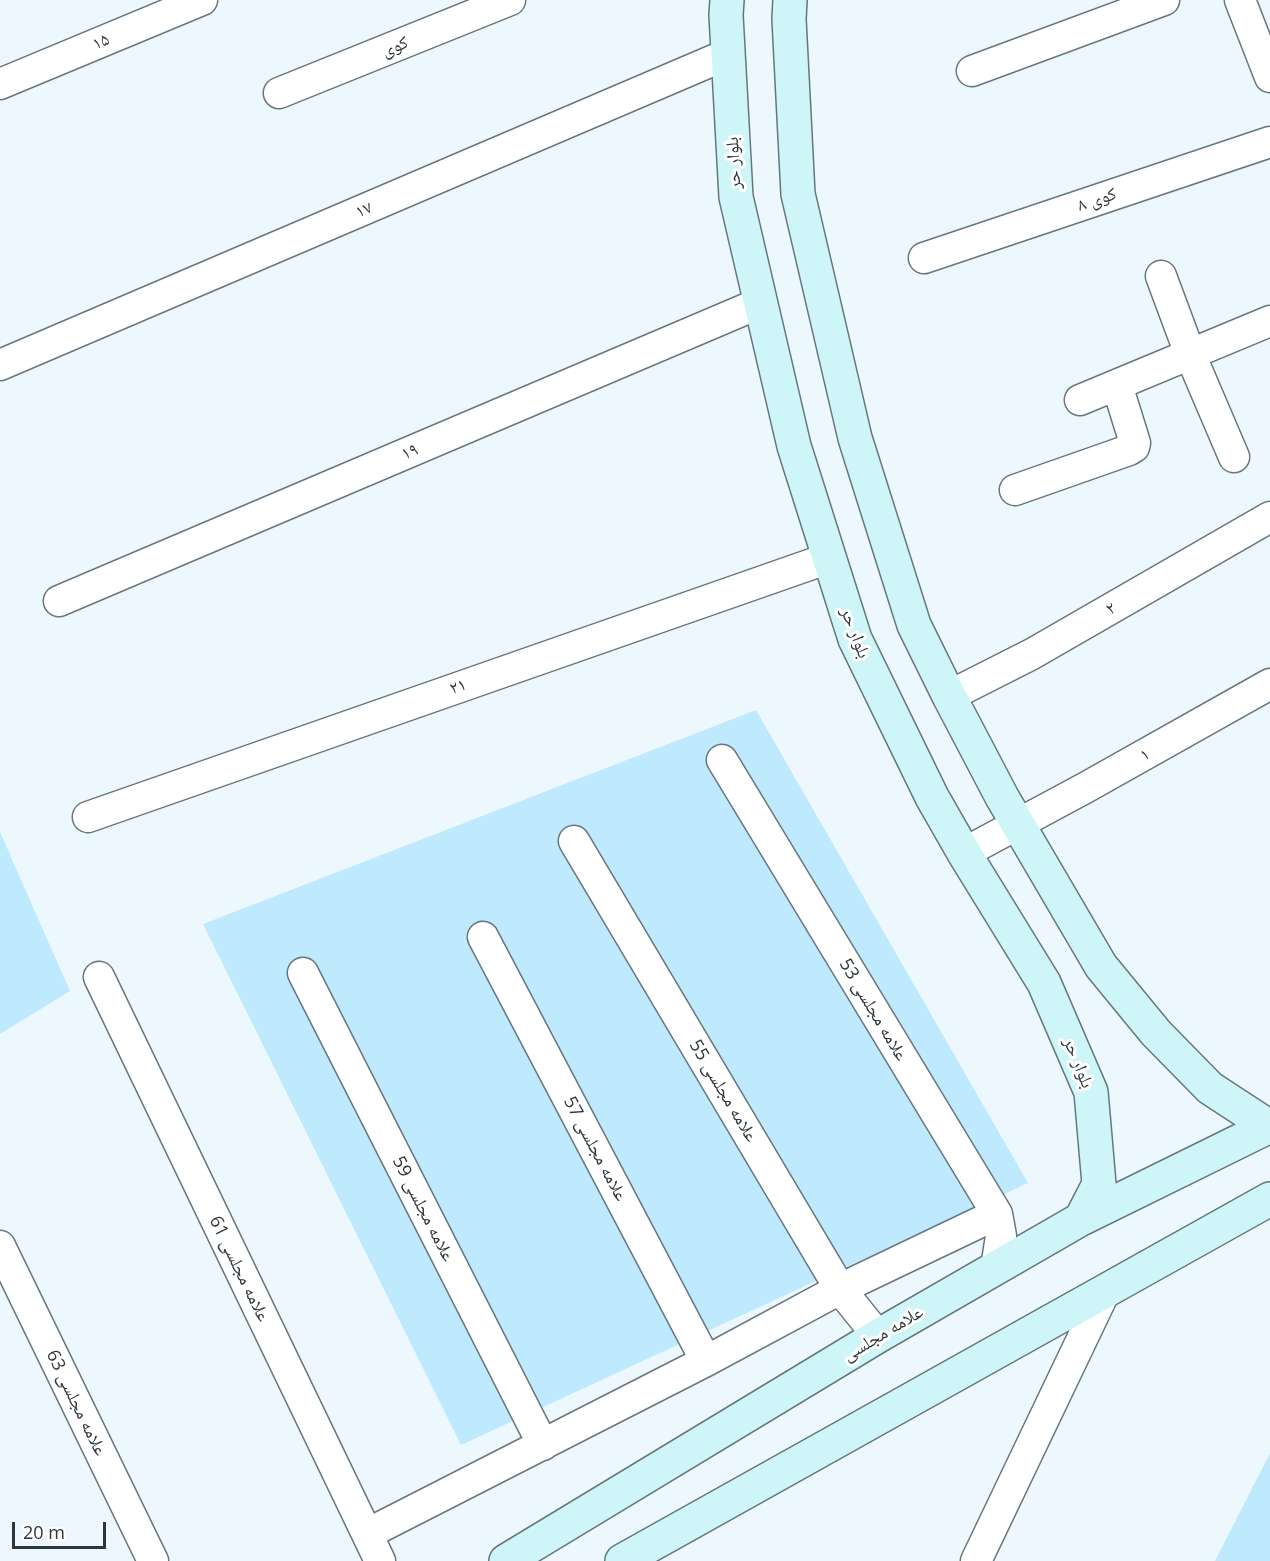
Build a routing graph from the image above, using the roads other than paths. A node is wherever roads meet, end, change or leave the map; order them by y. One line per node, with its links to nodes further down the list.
1 (202, 0): 10 (street, ۱۵)
2 (510, 0): 11 (street, کوی)
3 (727, 0): 7 (main road, بلوار حر)
4 (790, 0): 27 (main road)
5 (1164, 0): 9 (street)
6 (1240, 0): 8 (street)
7 (728, 54): 15 (main road, بلوار حر); 18 (street, ۱۷)
8 (1267, 61)
9 (972, 71)
10 (0, 84)
11 (279, 93)
12 (1270, 142): 13 (street, کوی ۸)
13 (924, 258)
14 (1161, 276): 17 (street)
15 (760, 303): 24 (main road, بلوار حر); 25 (street, ۱۹)
16 (1270, 321): 17 (street)
17 (1190, 354): 19 (street); 21 (street)
18 (0, 365)
19 (1117, 385): 20 (street); 22 (street)
20 (1080, 400)
21 (1234, 457)
22 (1015, 490)
23 (1270, 517): 27 (street, ۲)
24 (829, 558): 29 (street, ۲۱); 32 (main road, بلوار حر)
25 (59, 601)
26 (1270, 684): 30 (street, ۱)
27 (948, 696): 30 (main road)
28 (722, 760): 38 (street, علامه مجلسی 53)
29 (88, 817)
30 (1018, 824): 32 (street, ۱); 36 (main road)
31 (574, 841): 42 (street, علامه مجلسی 55)
32 (964, 853): 39 (main road, بلوار حر)
33 (483, 937): 45 (street, علامه مجلسی 57)
34 (303, 973): 46 (street, علامه مجلسی 59)
35 (99, 977): 47 (street, علامه مجلسی 61)
36 (1269, 1126): 39 (main road, علامه مجلسی)
37 (1270, 1199): 43 (main road)
38 (997, 1214): 41 (street, علامه مجلسی 53); 42 (street)
39 (1081, 1219): 41 (main road, علامه مجلسی)
40 (0, 1246): 48 (street, علامه مجلسی 63)
41 (996, 1268): 44 (main road, علامه مجلسی)
42 (840, 1289): 44 (street, علامه مجلسی 55); 45 (street)
43 (1105, 1291): 51 (main road); 52 (street)
44 (878, 1336): 50 (main road, علامه مجلسی)
45 (706, 1361): 46 (street)
46 (543, 1445): 47 (street)
47 (367, 1534): 49 (street, علامه مجلسی 61)
48 (153, 1561)
49 (380, 1561)
50 (506, 1561)
51 (622, 1561)
52 (976, 1561)

